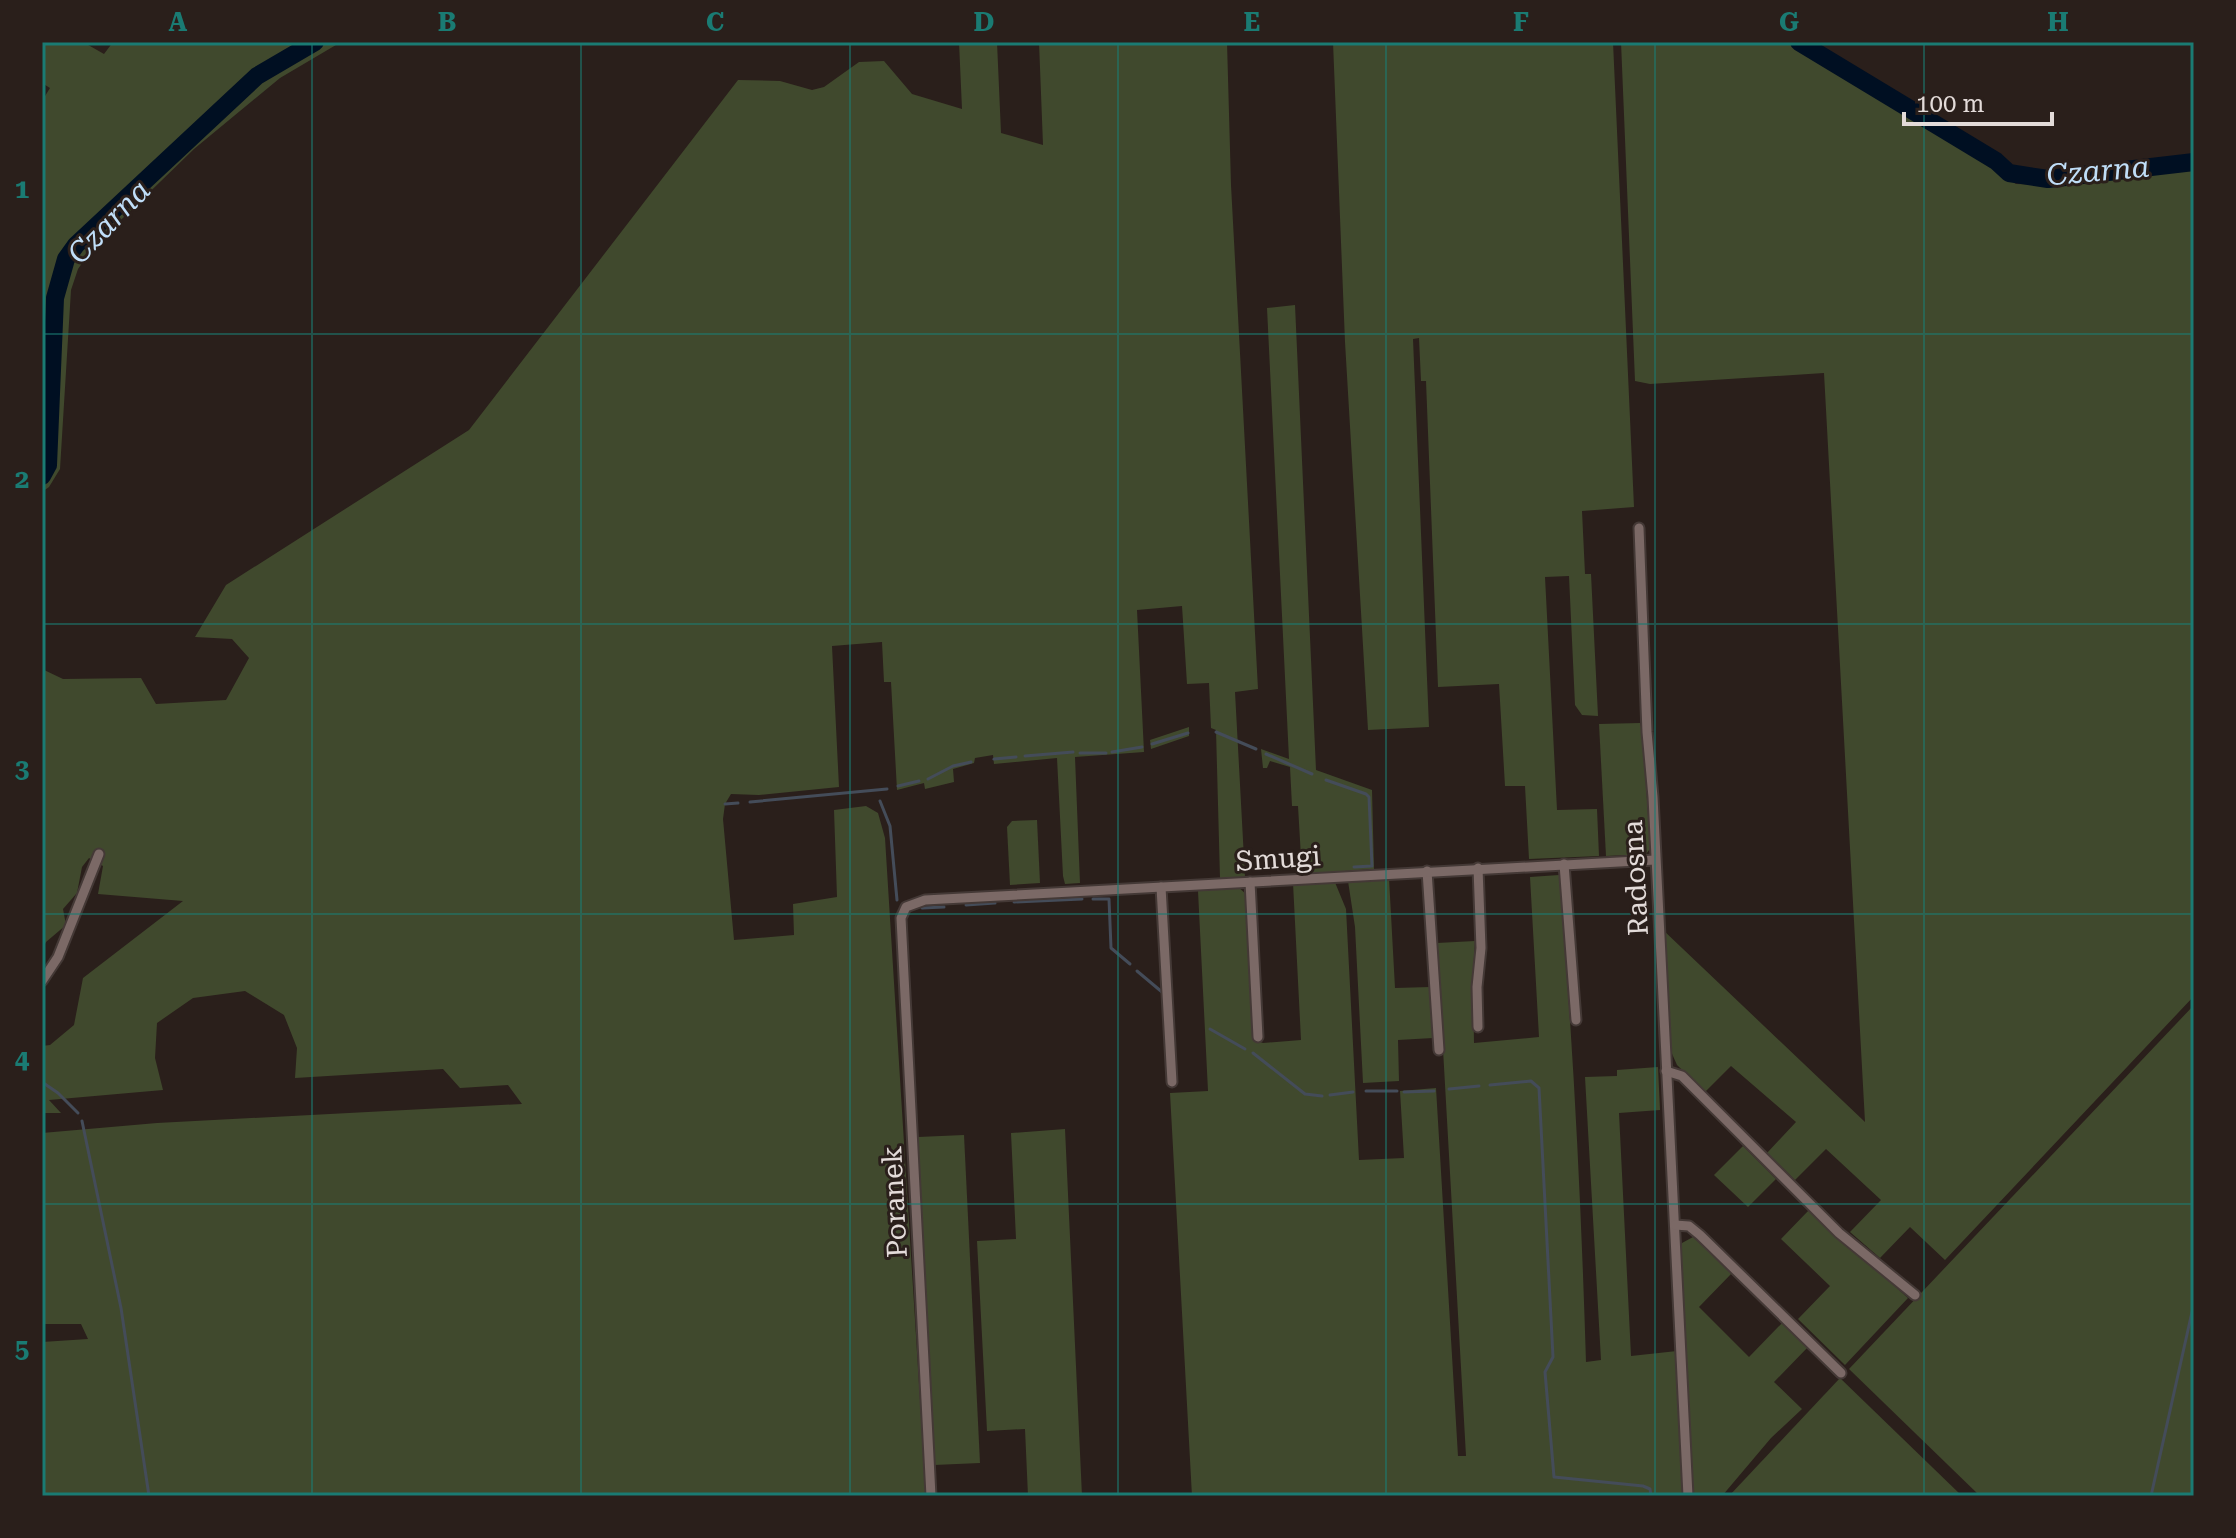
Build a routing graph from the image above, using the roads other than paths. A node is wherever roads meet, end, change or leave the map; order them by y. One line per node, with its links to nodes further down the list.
1 (1639, 528): 3 (street, Radosna)
2 (99, 854): 10 (street)
3 (1655, 860): 4 (street, Smugi); 15 (street, Radosna)
4 (1564, 864): 5 (street, Smugi); 11 (street)
5 (1478, 868): 6 (street, Smugi); 12 (street)
6 (1427, 871): 7 (street, Smugi); 14 (street)
7 (1250, 882): 8 (street, Smugi); 13 (street)
8 (1161, 887): 9 (street, Smugi); 16 (street)
9 (906, 907): 20 (street, Poranek)
10 (42, 981)
11 (1576, 1020)
12 (1478, 1027)
13 (1258, 1037)
14 (1439, 1050)
15 (1666, 1071): 17 (street, Radosna); 18 (street)
16 (1172, 1082)
17 (1675, 1225): 19 (street); 21 (street, Radosna)
18 (1915, 1295)
19 (1841, 1373)
20 (931, 1496)
21 (1688, 1496)

